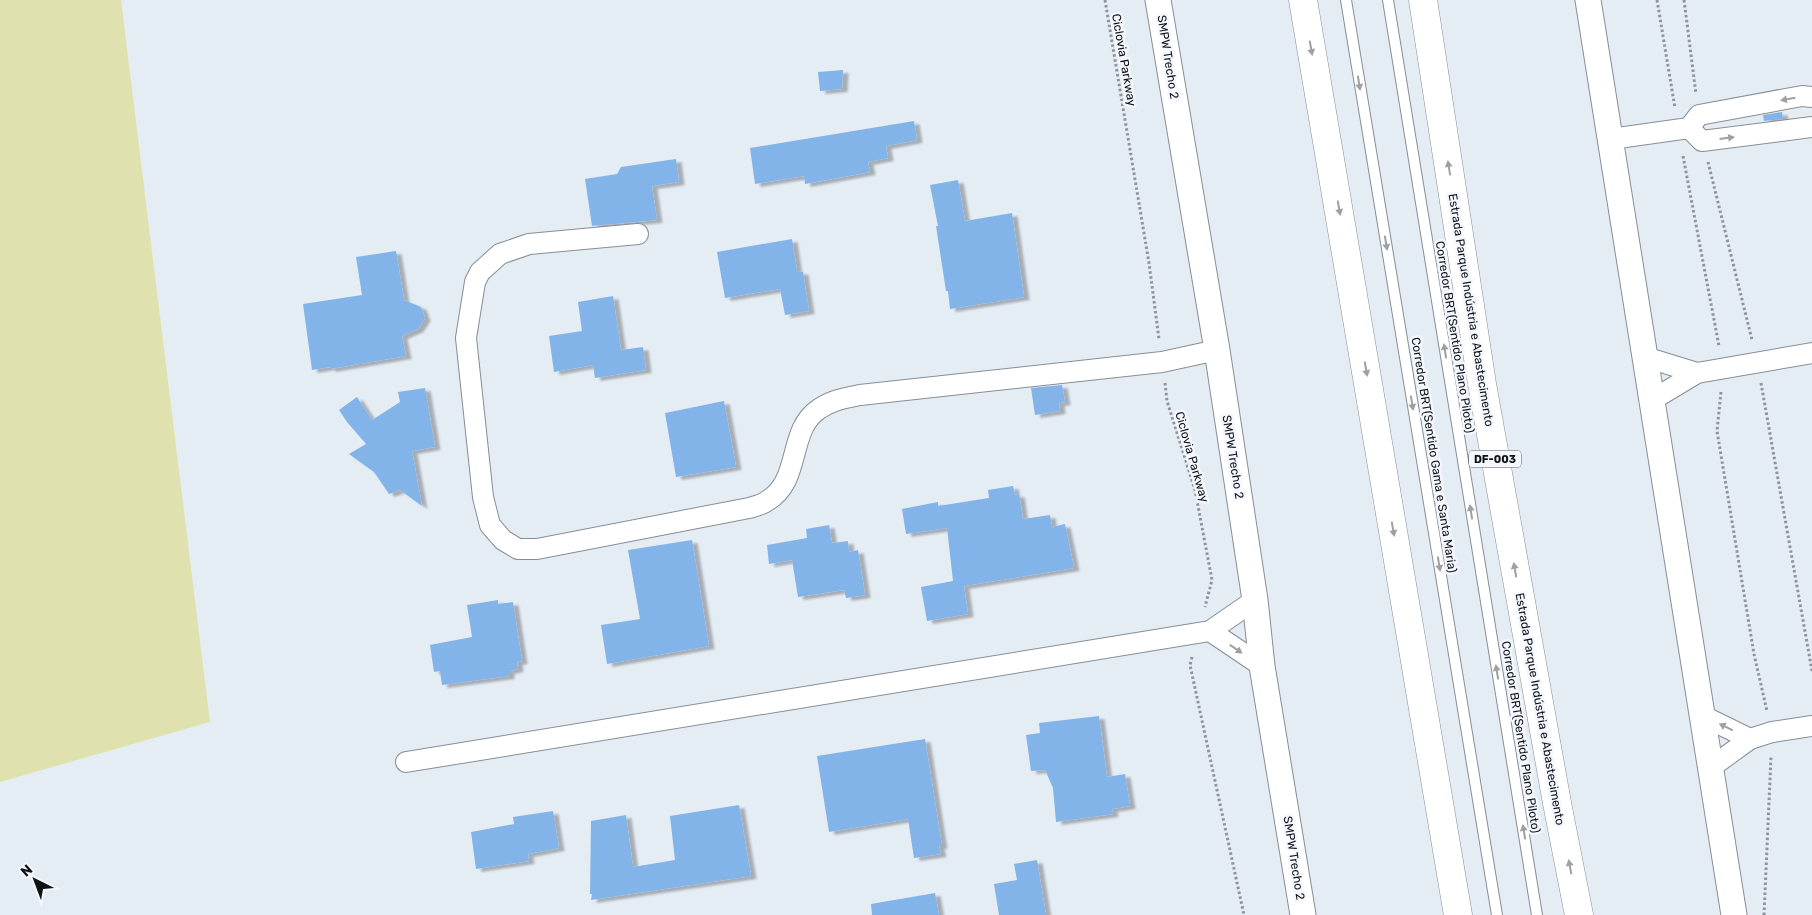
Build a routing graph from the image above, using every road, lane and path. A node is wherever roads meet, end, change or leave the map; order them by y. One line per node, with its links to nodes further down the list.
1 (1104, 0): 18 (path, Ciclovia Parkway)
2 (1158, 0): 15 (street, SMPW Trecho 2)
3 (1303, 0): 35 (highway, one-way to 35)
4 (1346, 0): 36 (lane, Corredor BRT(Sentido Gama e Santa Maria), one-way to 36)
5 (1388, 0): 37 (lane, Corredor BRT(Sentido Plano Piloto), one-way to 5)
6 (1423, 0): 38 (highway, Estrada Parque Indústria e Abastecimento / DF-003, one-way to 6)
7 (1588, 0): 13 (street)
8 (1657, 0): 12 (path)
9 (1684, 0): 12 (path)
10 (1812, 97): 12 (street, one-way to 12)
11 (1812, 127): 12 (street, one-way to 11)
12 (1692, 128): 13 (street); 19 (path); 20 (path)
13 (1611, 140): 17 (street)
14 (638, 234): 18 (street)
15 (1217, 350): 18 (street); 23 (street, SMPW Trecho 2)
16 (1812, 353): 19 (street)
17 (1645, 357): 21 (street); 22 (street)
18 (1162, 362): 24 (path, Ciclovia Parkway)
19 (1758, 362): 20 (street); 26 (path)
20 (1724, 369): 21 (street); 29 (path)
21 (1697, 373): 22 (street)
22 (1652, 400): 27 (street)
23 (1255, 600): 24 (street); 25 (street, SMPW Trecho 2)
24 (1205, 632): 25 (street, one-way to 25); 31 (street); 33 (path, Ciclovia Parkway)
25 (1262, 666): 34 (street, SMPW Trecho 2)
26 (1812, 671)
27 (1703, 716): 30 (street, one-way to 27); 32 (street)
28 (1812, 726): 29 (street)
29 (1772, 732): 30 (street); 40 (path)
30 (1750, 739): 32 (street)
31 (406, 762)
32 (1710, 768): 39 (street)
33 (1244, 915)
34 (1303, 915)
35 (1458, 915)
36 (1497, 915)
37 (1537, 915)
38 (1579, 915)
39 (1734, 915)
40 (1764, 915)

